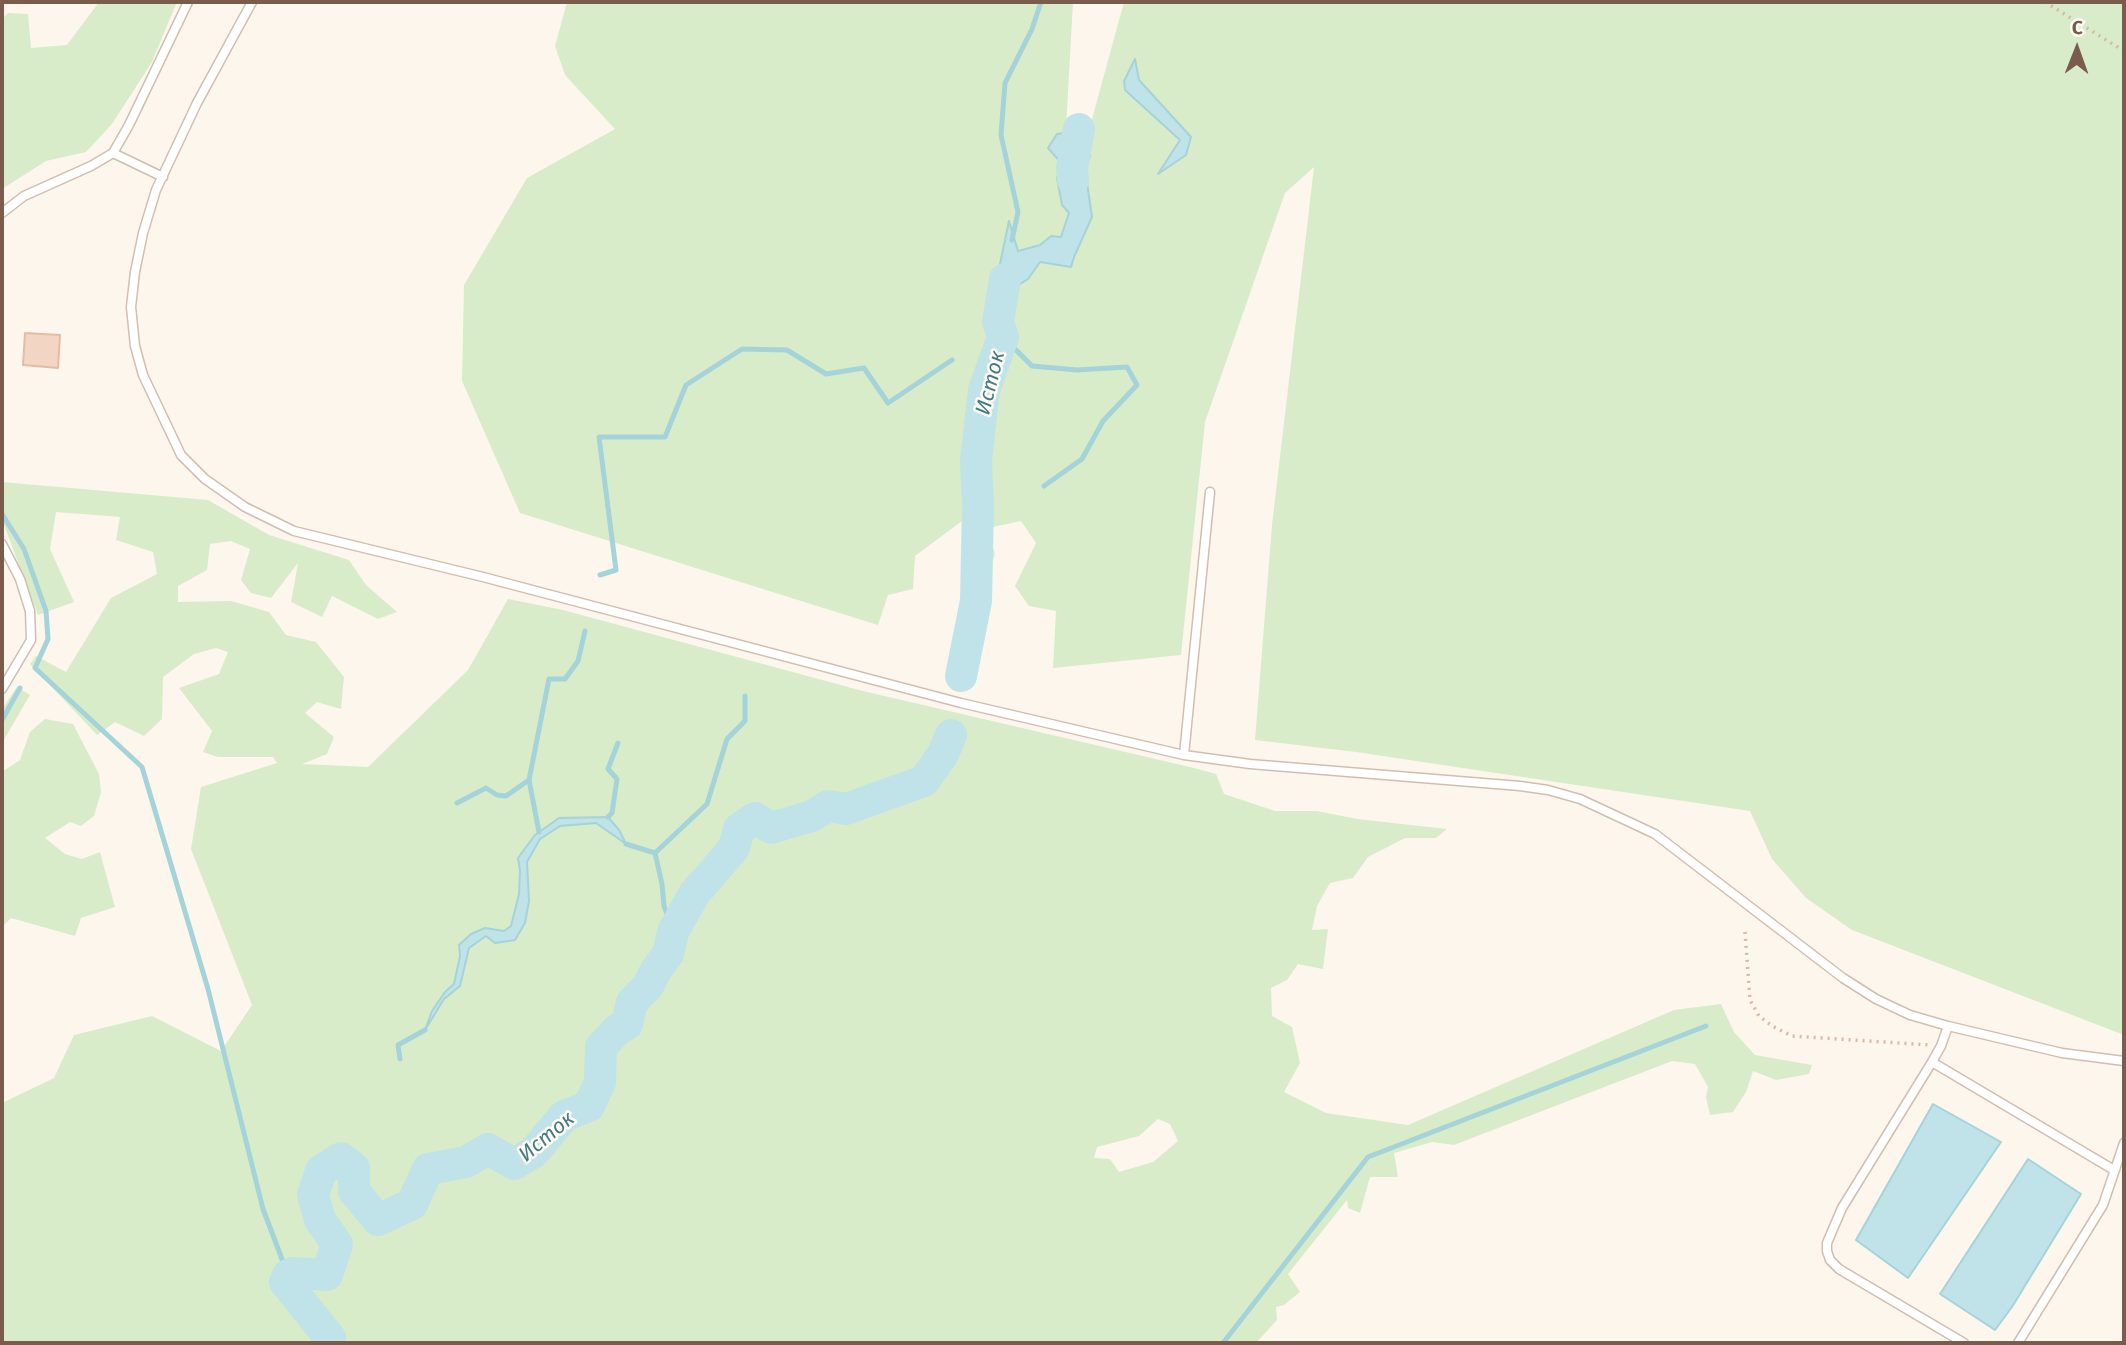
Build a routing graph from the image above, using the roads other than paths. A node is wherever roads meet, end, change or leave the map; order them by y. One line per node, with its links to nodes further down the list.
1 (188, 2): 3 (lane)
2 (252, 2): 4 (lane)
3 (113, 153): 4 (lane); 5 (lane)
4 (163, 177): 9 (lane)
5 (2, 213)
6 (1210, 492): 9 (lane)
7 (2, 544): 8 (lane)
8 (2, 689)
9 (1184, 755): 10 (lane)
10 (1948, 1026): 11 (lane); 12 (lane)
11 (2124, 1061)
12 (1932, 1062): 14 (lane); 15 (lane)
13 (2124, 1143): 14 (lane)
14 (2114, 1170): 16 (lane)
15 (1964, 1343)
16 (2018, 1343)

